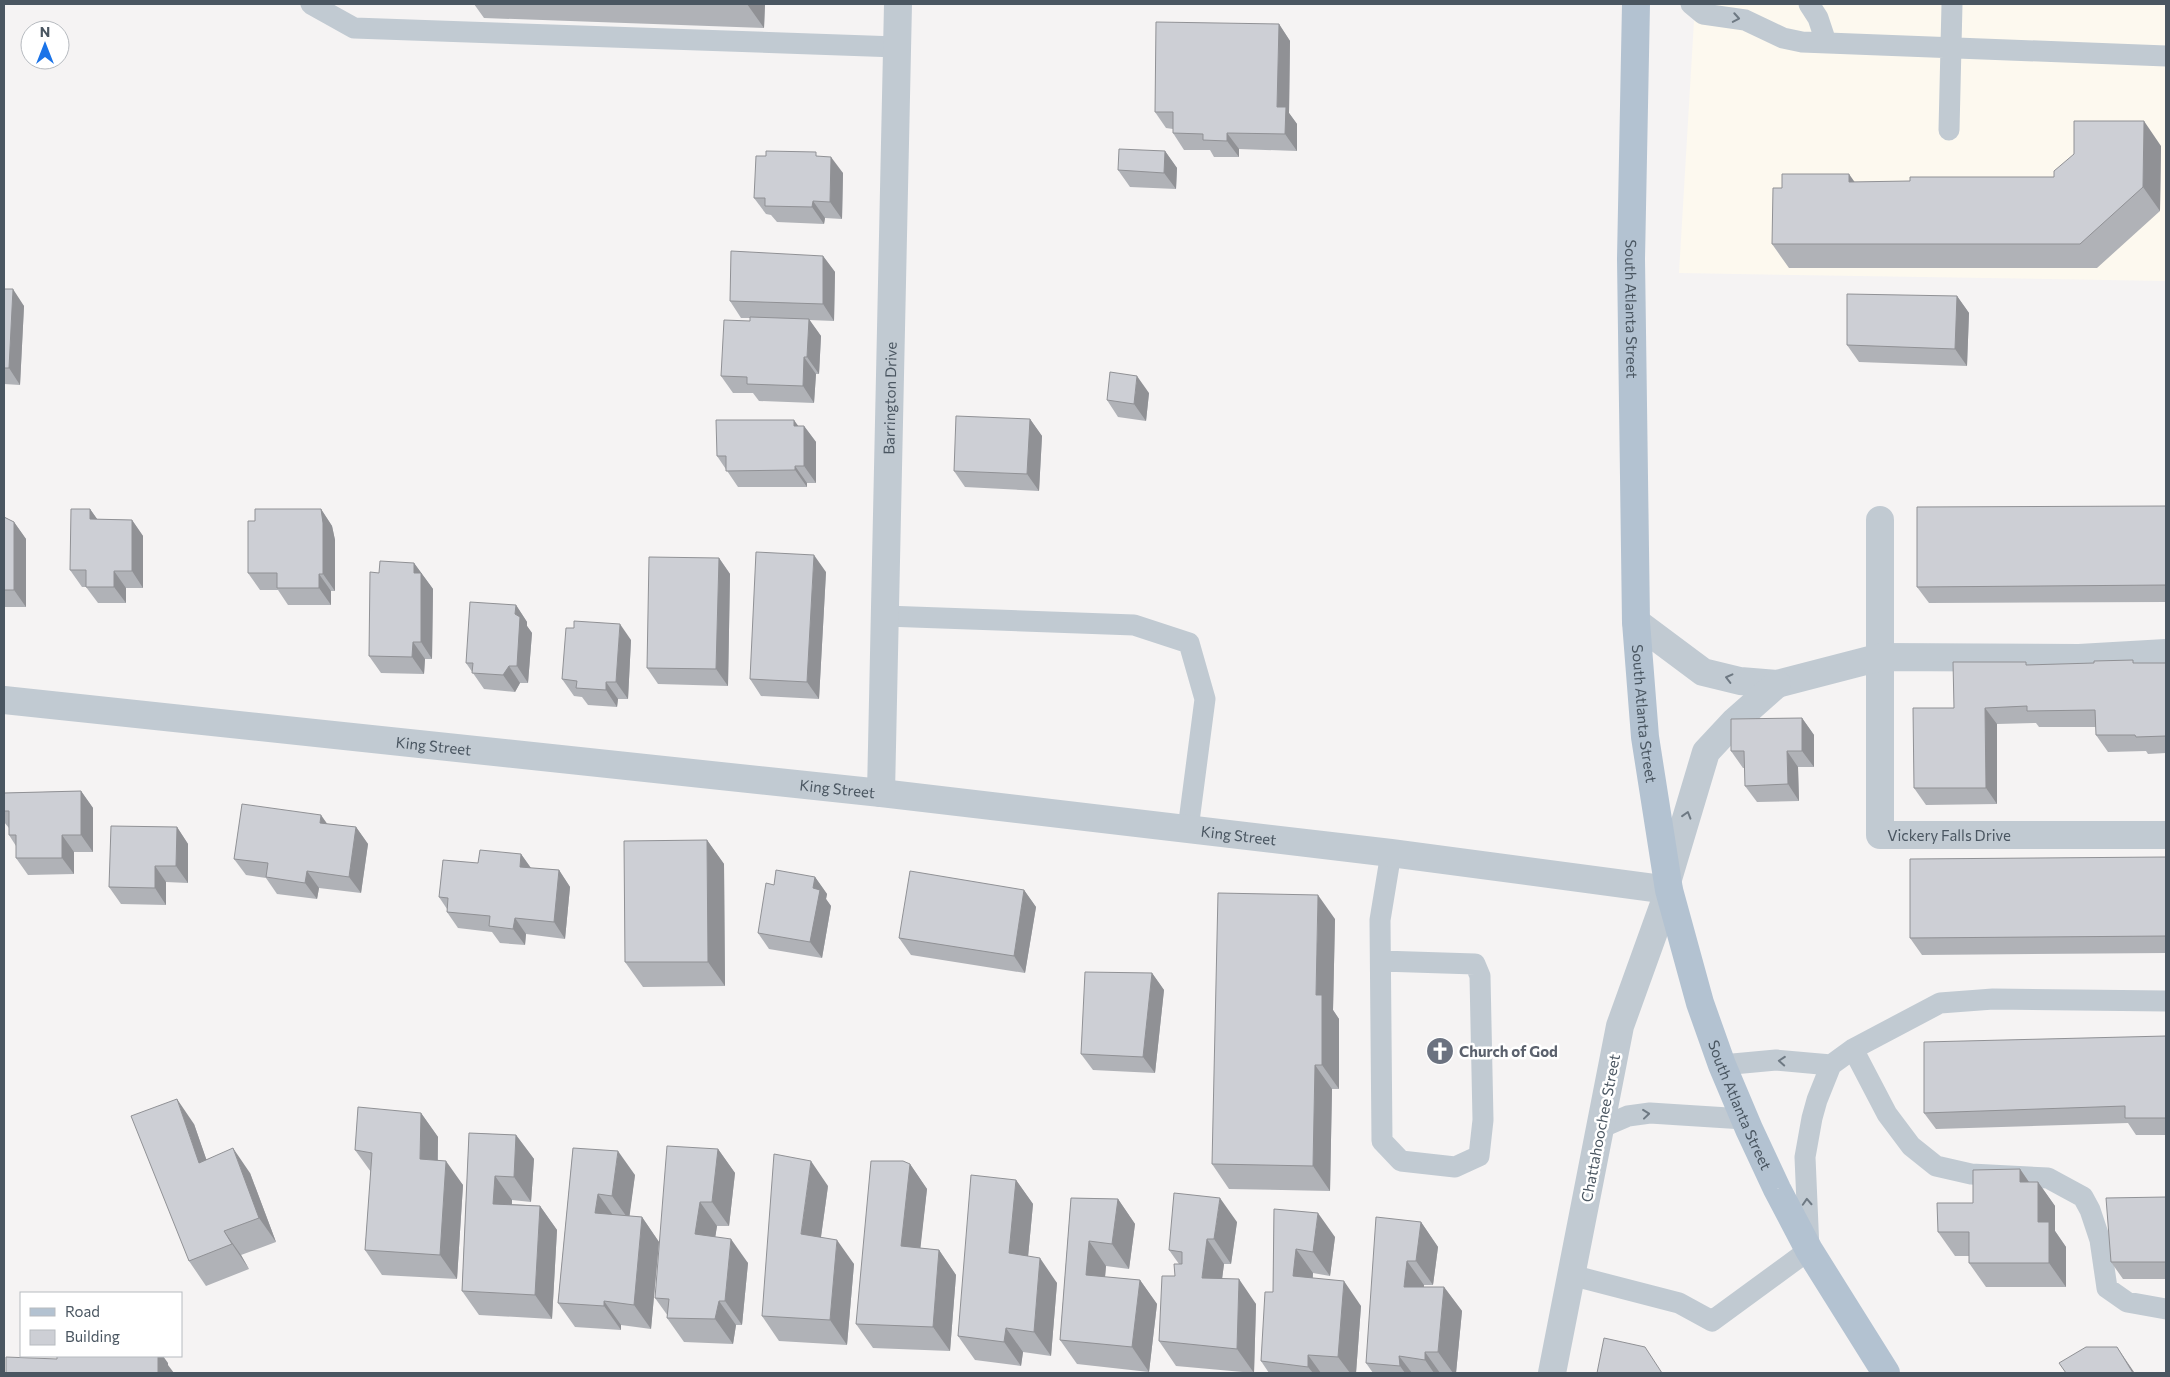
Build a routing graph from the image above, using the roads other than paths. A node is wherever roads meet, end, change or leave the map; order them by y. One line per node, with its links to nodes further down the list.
1 (310, 4): 8 (lane)
2 (898, 4): 8 (street, Barrington Drive)
3 (1636, 4): 14 (main road, South Atlanta Street)
4 (1691, 4): 7 (lane, one-way to 7)
5 (1809, 4): 7 (lane)
6 (1952, 4): 9 (lane)
7 (1826, 42): 9 (lane)
8 (897, 47): 13 (street, Barrington Drive)
9 (1952, 47): 10 (lane); 11 (lane)
10 (2166, 56)
11 (1949, 130)
12 (1880, 520): 16 (street, Vickery Falls Drive)
13 (885, 616): 19 (street, Barrington Drive); 20 (lane)
14 (1636, 622): 17 (street, one-way to 14); 23 (main road, South Atlanta Street)
15 (2166, 653): 16 (street)
16 (1880, 657): 17 (street); 21 (street, Vickery Falls Drive)
17 (1777, 684): 23 (street, one-way to 17)
18 (4, 700): 19 (street, King Street)
19 (881, 793): 20 (street, King Street)
20 (1188, 829): 22 (street, King Street)
21 (2166, 835)
22 (1391, 853): 23 (street, King Street); 24 (lane)
23 (1669, 884): 27 (main road, South Atlanta Street); 30 (street, Chattahoochee Street)
24 (1381, 962): 24 (lane)
25 (2166, 1001): 26 (lane)
26 (1853, 1049): 28 (lane); 33 (lane)
27 (1722, 1065): 28 (lane, one-way to 27); 29 (main road, South Atlanta Street)
28 (1831, 1065): 31 (lane, one-way to 28)
29 (1744, 1119): 30 (lane, one-way to 29); 31 (main road, South Atlanta Street)
30 (1600, 1128): 32 (street, Chattahoochee Street)
31 (1810, 1250): 32 (lane); 35 (main road, South Atlanta Street)
32 (1571, 1275): 34 (street, Chattahoochee Street)
33 (2166, 1309)
34 (1552, 1373)
35 (1886, 1373)

